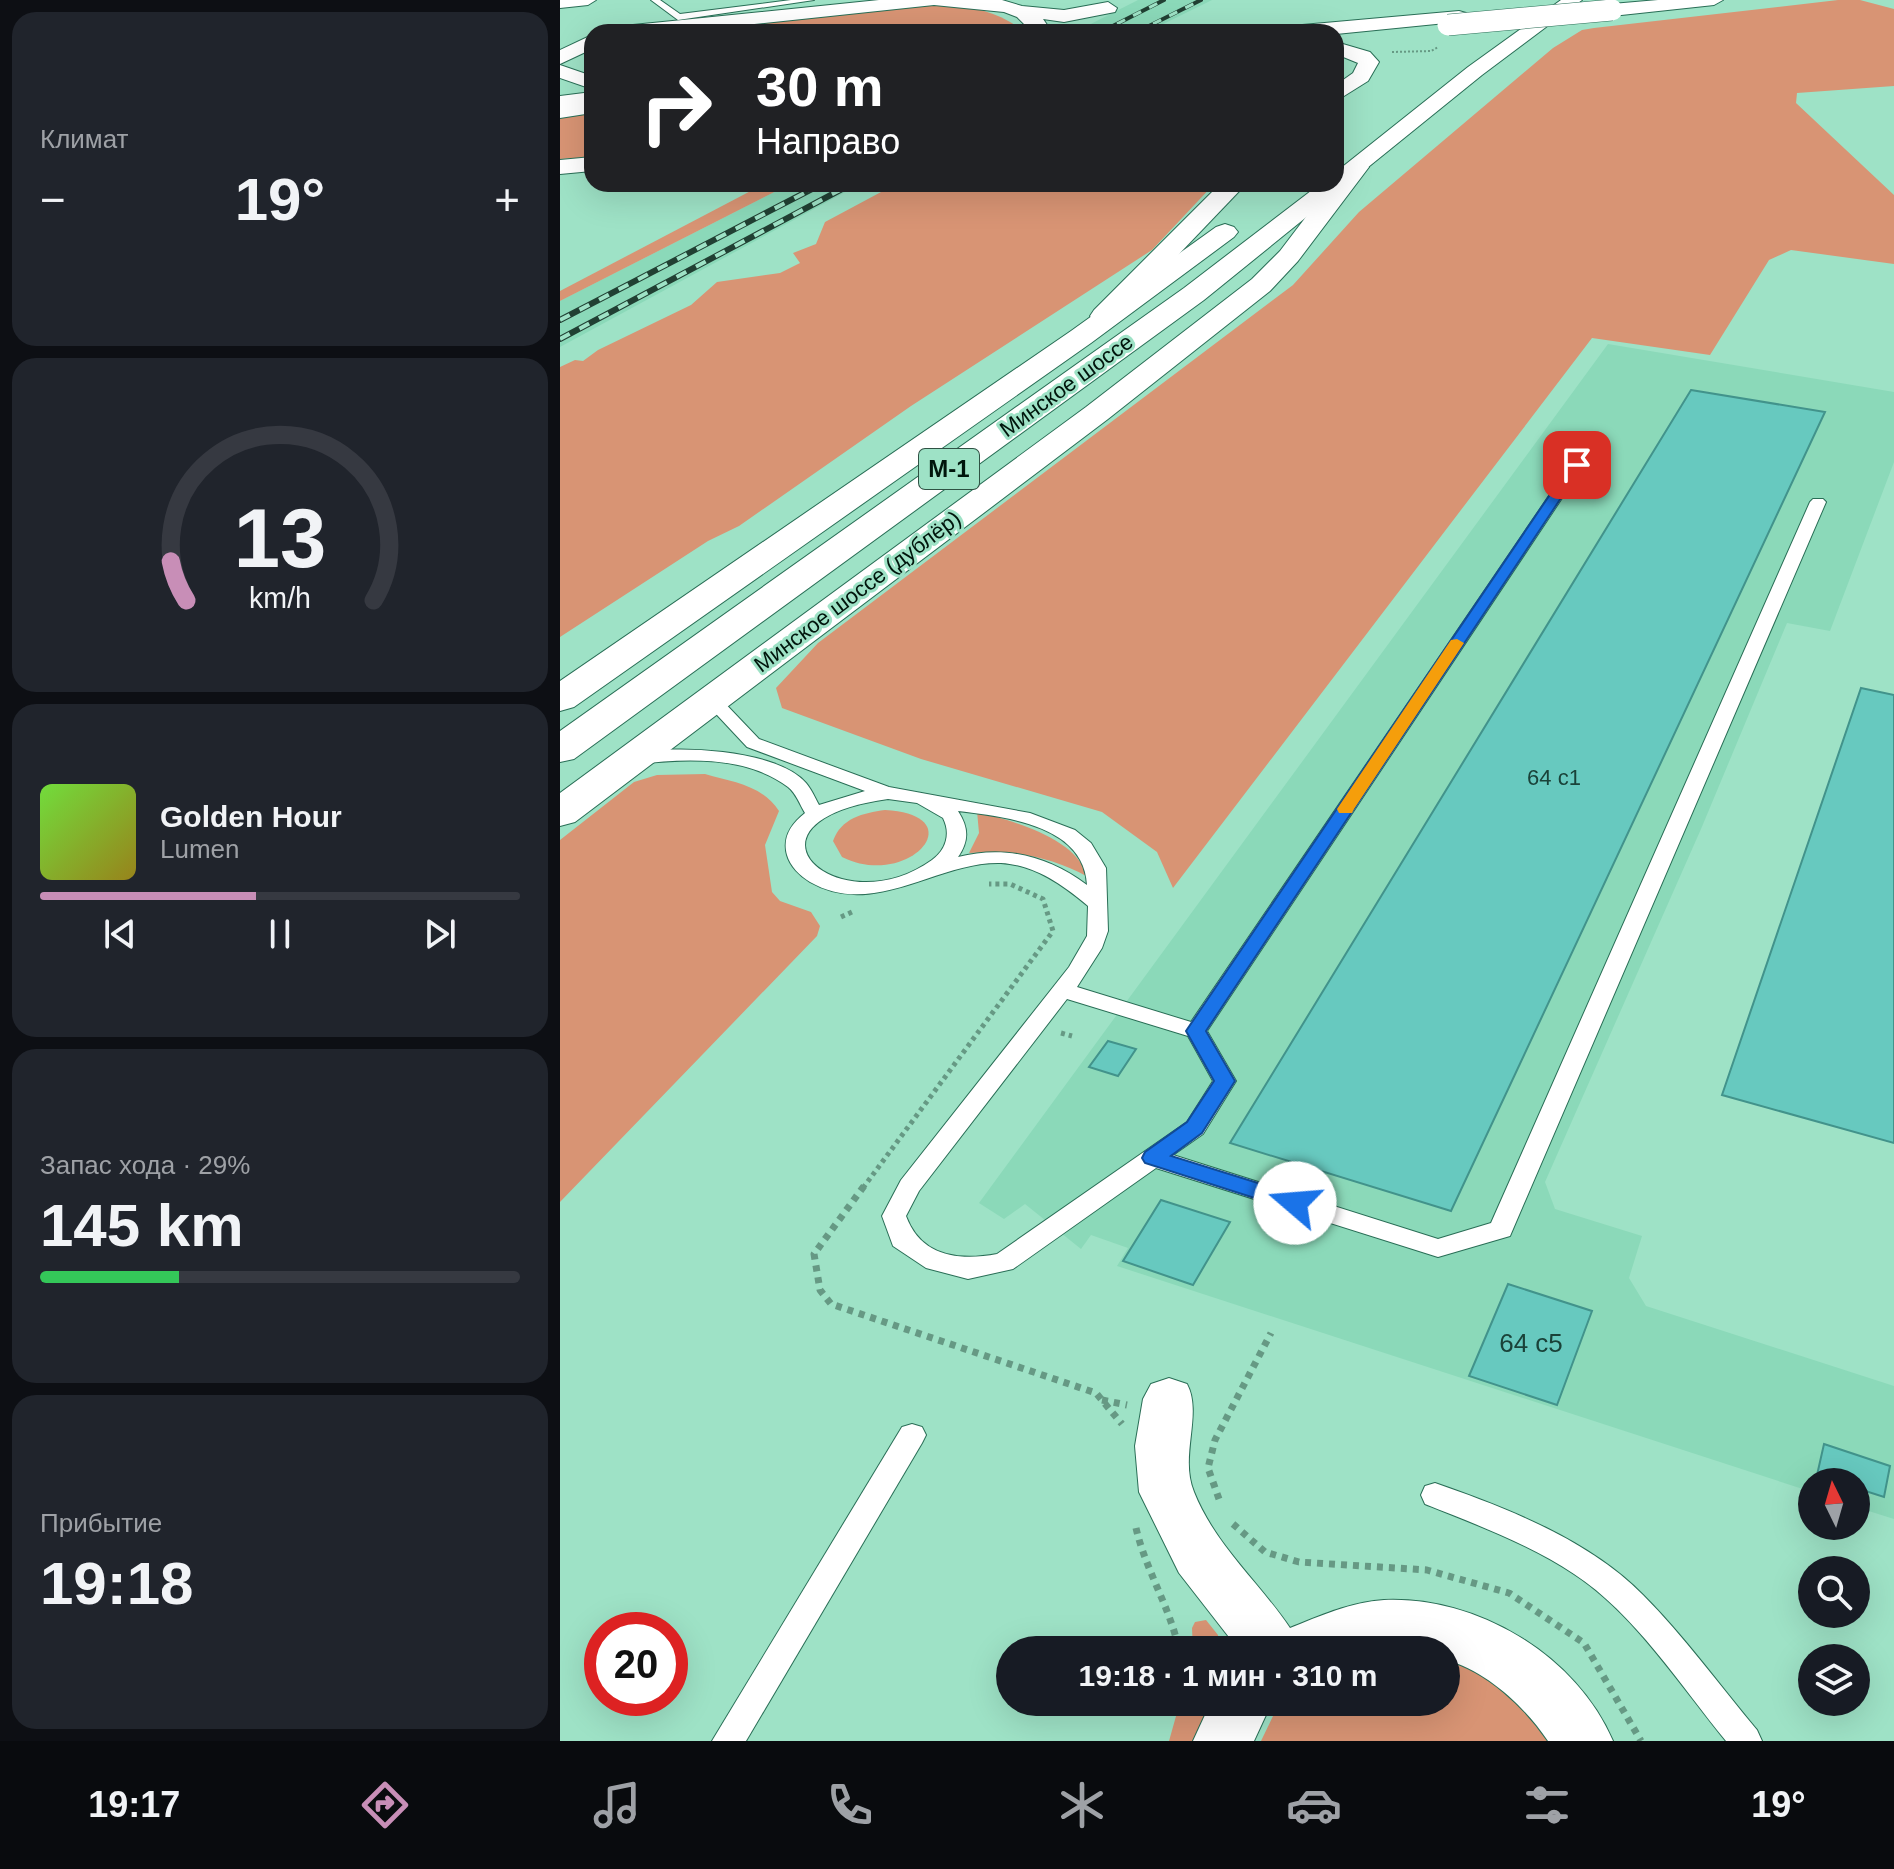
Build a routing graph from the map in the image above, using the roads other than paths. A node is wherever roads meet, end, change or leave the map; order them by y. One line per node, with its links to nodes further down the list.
1 (588, 0): 10 (street)
2 (655, 0): 3 (lane)
3 (810, 0)
4 (934, 0): 12 (main road); 15 (main road)
5 (1435, 0): 18 (main road)
6 (1539, 0): 23 (main road)
7 (1573, 0): 36 (main road, Минское шоссе / М-1)
8 (1650, 0): 13 (main road)
9 (1714, 0): 13 (main road)
10 (560, 3)
11 (1116, 4): 12 (main road); 17 (main road)
12 (1007, 5): 16 (main road)
13 (1617, 6): 14 (main road, bridge)
14 (1454, 21): 19 (main road); 20 (main road)
15 (701, 24)
16 (1038, 24)
17 (1077, 24)
18 (1326, 24)
19 (1344, 28)
20 (1344, 35)
21 (584, 38): 22 (main road)
22 (560, 40)
23 (1479, 41)
24 (584, 43): 26 (main road)
25 (1344, 50): 29 (main road)
26 (560, 58)
27 (560, 71): 28 (main road)
28 (584, 80)
29 (1344, 89)
30 (584, 99): 31 (main road)
31 (560, 102)
32 (584, 108): 33 (main road)
33 (560, 111)
34 (584, 165): 35 (main road)
35 (562, 167)
36 (1344, 177)
37 (1226, 192): 41 (main road)
38 (1281, 192): 41 (main road, Минское шоссе / М-1)
39 (1325, 192): 46 (main road, Минское шоссе / М-1)
40 (1333, 192): 45 (main road, Минское шоссе (дублёр))
41 (1081, 337): 44 (main road, Минское шоссе / М-1)
42 (1577, 465): 55 (lane)
43 (1818, 502): 56 (lane)
44 (560, 699)
45 (712, 700): 47 (main road, Минское шоссе (дублёр)); 48 (lane)
46 (560, 750)
47 (630, 759): 50 (main road, Минское шоссе (дублёр)); 51 (lane)
48 (888, 793): 49 (lane); 51 (lane)
49 (935, 803): 52 (lane); 53 (lane)
50 (560, 813)
51 (815, 814): 52 (lane)
52 (928, 873): 53 (lane)
53 (1096, 902): 54 (lane)
54 (1062, 990): 55 (lane); 56 (lane)
55 (1196, 1031): 56 (lane)
56 (1153, 1158)
57 (1148, 1413): 60 (street)
58 (912, 1435): 65 (lane)
59 (1435, 1495): 68 (lane)
60 (1262, 1636)
61 (1332, 1636): 62 (street)
62 (1453, 1636)
63 (1460, 1638): 67 (street)
64 (1235, 1716): 66 (street)
65 (728, 1741)
66 (1223, 1741)
67 (1583, 1741)
68 (1746, 1741)

